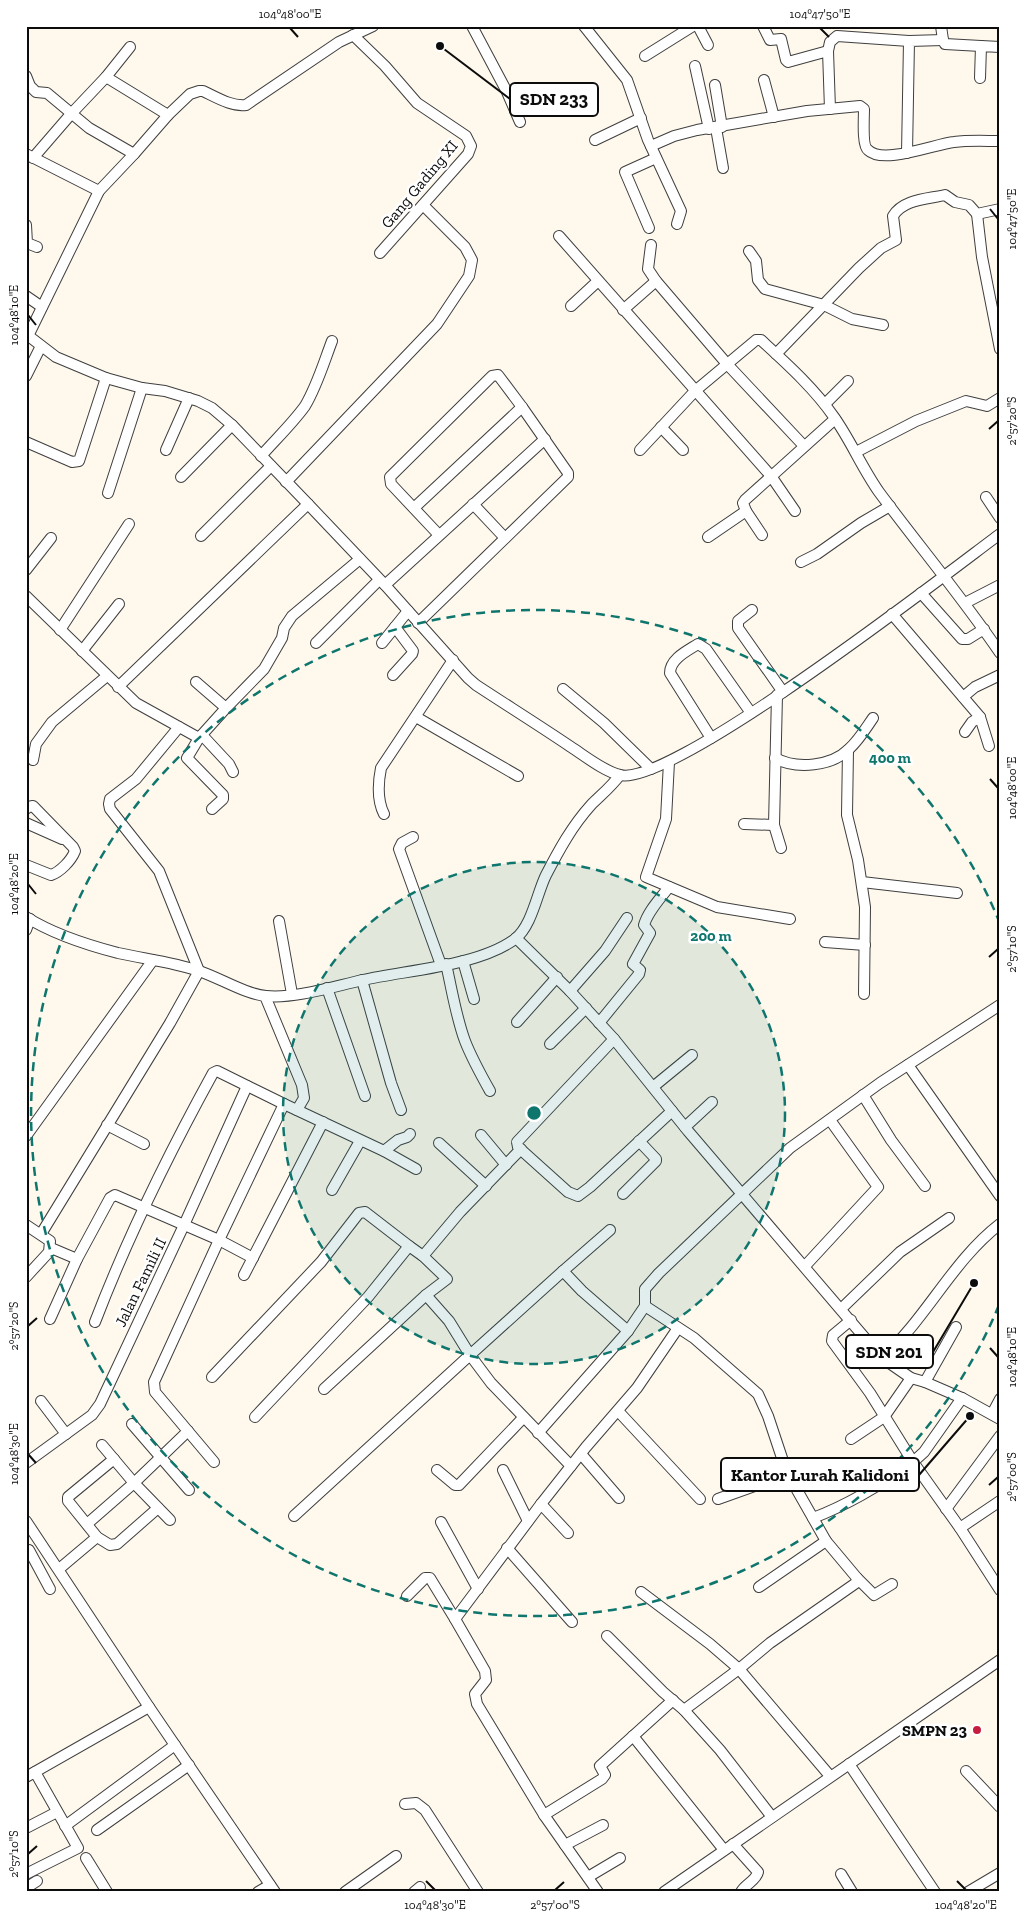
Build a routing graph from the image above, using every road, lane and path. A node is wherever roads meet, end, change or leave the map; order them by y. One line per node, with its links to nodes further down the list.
1 (472, 26): 28 (street)
2 (584, 26): 27 (street)
3 (693, 26): 16 (street)
4 (698, 26): 11 (street)
5 (762, 26): 15 (street)
6 (941, 26): 9 (street)
7 (369, 27): 8 (street)
8 (353, 35): 25 (street); 39 (street, Gang Gading XI)
9 (943, 40): 10 (street); 12 (street)
10 (908, 41): 15 (street); 33 (street)
11 (708, 46)
12 (981, 46): 14 (street); 20 (street)
13 (130, 47): 19 (street)
14 (1000, 47)
15 (828, 51): 23 (street)
16 (645, 56)
17 (695, 66): 29 (street)
18 (26, 76): 24 (street)
19 (106, 77): 24 (street); 25 (street)
20 (980, 78)
21 (764, 80): 26 (street)
22 (714, 85): 29 (street)
23 (830, 109): 26 (street); 33 (street)
24 (71, 114): 34 (street); 35 (street)
25 (168, 115): 34 (street)
26 (774, 117): 29 (street)
27 (641, 118): 30 (street); 32 (street)
28 (520, 122)
29 (716, 128): 32 (street); 37 (street)
30 (595, 140)
31 (1000, 141): 33 (street)
32 (651, 146): 36 (street)
33 (907, 153)
34 (134, 154): 38 (street)
35 (30, 156): 38 (street)
36 (656, 158): 42 (street); 44 (street)
37 (723, 168)
38 (99, 191): 54 (street)
39 (423, 205): 49 (street, Gang Gading XI); 87 (street)
40 (1000, 209): 41 (street)
41 (976, 214): 53 (street); 61 (street)
42 (677, 224)
43 (26, 225): 47 (street)
44 (649, 228)
45 (559, 236): 50 (street)
46 (651, 245): 51 (street)
47 (37, 247)
48 (749, 251): 53 (street)
49 (380, 253)
50 (598, 281): 55 (street); 56 (street)
51 (656, 281): 56 (street); 63 (street)
52 (26, 296): 54 (street)
53 (824, 305): 57 (street); 62 (street)
54 (42, 306): 58 (street)
55 (570, 306)
56 (623, 310): 68 (street)
57 (883, 325)
58 (27, 335): 60 (street)
59 (332, 341): 83 (street)
60 (40, 346): 64 (street); 65 (street)
61 (1000, 349)
62 (776, 354): 63 (street); 71 (street)
63 (727, 364): 68 (street); 78 (street)
64 (28, 368)
65 (106, 378): 67 (street); 77 (street)
66 (848, 381): 71 (street)
67 (142, 388): 69 (street); 88 (street)
68 (695, 391): 75 (street); 85 (street)
69 (189, 398): 74 (street); 79 (street)
70 (1000, 398): 82 (street)
71 (825, 404): 73 (street)
72 (522, 407): 76 (street); 93 (street); 93 (street)
73 (836, 419): 78 (street); 82 (street)
74 (232, 426): 83 (street); 86 (street)
75 (661, 427): 80 (street); 81 (street)
76 (545, 439): 91 (street); 104 (street)
77 (26, 442)
78 (804, 446): 85 (street)
79 (166, 450)
80 (640, 450)
81 (683, 450)
82 (856, 452): 92 (street)
83 (261, 456): 84 (street)
84 (271, 466): 87 (street); 101 (street)
85 (771, 476): 94 (street); 95 (street)
86 (181, 477)
87 (286, 482): 90 (street)
88 (108, 493)
89 (986, 497): 96 (street)
90 (308, 504): 105 (street); 131 (street)
91 (474, 504): 99 (street); 104 (street)
92 (890, 506): 106 (street); 108 (street)
93 (414, 508): 99 (street)
94 (746, 511): 100 (street); 102 (street)
95 (795, 512)
96 (1000, 518)
97 (129, 524): 121 (street)
98 (1000, 534): 108 (street)
99 (440, 535): 109 (street)
100 (762, 535)
101 (201, 536)
102 (708, 537)
103 (51, 538): 107 (street)
104 (505, 538): 118 (street)
105 (360, 559): 109 (street); 135 (street)
106 (801, 562)
107 (26, 570)
108 (944, 575): 111 (street); 113 (street)
109 (382, 582): 116 (street); 122 (street)
110 (1000, 585): 113 (street)
111 (921, 592): 117 (street); 120 (street)
112 (26, 596): 121 (street)
113 (965, 603): 120 (street)
114 (119, 604): 124 (street)
115 (752, 610): 133 (street)
116 (408, 611): 118 (street); 119 (street)
117 (892, 614): 133 (street); 134 (street)
118 (418, 622): 126 (street)
119 (395, 627): 123 (street); 127 (street)
120 (984, 629): 125 (street)
121 (60, 630): 124 (street)
122 (316, 643)
123 (382, 643)
124 (82, 651): 129 (street)
125 (1000, 653)
126 (453, 660): 137 (street); 151 (street)
127 (393, 675)
128 (1000, 675): 134 (street)
129 (107, 676): 131 (street); 147 (street)
130 (196, 682): 135 (street)
131 (118, 687): 140 (street)
132 (563, 689): 149 (street)
133 (780, 693): 136 (street); 146 (street)
134 (963, 697): 138 (street)
135 (226, 708): 142 (street)
136 (751, 713): 143 (street); 143 (street)
137 (416, 717): 152 (street); 155 (street)
138 (980, 717): 141 (street); 144 (street)
139 (873, 718): 145 (street)
140 (179, 727): 142 (street); 177 (street)
141 (966, 732)
142 (200, 737): 150 (street); 154 (street)
143 (712, 738): 148 (street)
144 (989, 746)
145 (848, 750): 146 (street); 163 (street)
146 (776, 758): 158 (street)
147 (33, 760)
148 (669, 762): 149 (street); 164 (street)
149 (651, 769): 151 (street)
150 (233, 772)
151 (620, 775): 171 (street)
152 (518, 776)
153 (26, 809): 160 (street)
154 (212, 809)
155 (384, 814)
156 (26, 823): 160 (street)
157 (744, 824): 158 (street)
158 (774, 825): 161 (street)
159 (413, 837): 176 (street)
160 (68, 841): 162 (street)
161 (781, 848)
162 (26, 864)
163 (862, 882): 165 (street); 173 (street)
164 (669, 887): 168 (street); 189 (street)
165 (957, 893)
166 (28, 918): 170 (street); 174 (street)
167 (627, 918): 181 (street)
168 (790, 920)
169 (279, 921): 182 (street)
170 (26, 930)
171 (516, 938): 175 (street); 178 (street)
172 (825, 942): 173 (street)
173 (865, 944): 183 (street)
174 (153, 960): 177 (street); 209 (street)
175 (463, 961): 176 (street); 185 (street)
176 (444, 965): 179 (street); 196 (street)
177 (200, 971): 184 (street); 206 (street)
178 (557, 977): 181 (street); 188 (street)
179 (362, 980): 180 (street); 202 (street)
180 (327, 988): 182 (street); 197 (street)
181 (570, 991): 187 (street)
182 (292, 994): 184 (street)
183 (864, 994)
184 (266, 996): 201 (street)
185 (474, 1000)
186 (1000, 1005): 193 (street)
187 (586, 1008): 189 (street); 191 (street)
188 (517, 1022)
189 (599, 1023): 190 (street)
190 (614, 1039): 195 (street); 215 (street)
191 (550, 1044)
192 (692, 1055): 195 (street)
193 (908, 1065): 198 (street); 224 (street)
194 (247, 1086): 200 (street); 225 (street); 229 (street, Jalan Famili II)
195 (653, 1087): 203 (street)
196 (490, 1091)
197 (365, 1096)
198 (863, 1096): 204 (street); 220 (street)
199 (712, 1102): 207 (street)
200 (284, 1104): 201 (street); 232 (street)
201 (297, 1110): 205 (street)
202 (401, 1110)
203 (672, 1111): 207 (street); 212 (street)
204 (830, 1120): 223 (street); 238 (street)
205 (323, 1122): 211 (street); 236 (street)
206 (107, 1125): 214 (street); 231 (street)
207 (685, 1127): 223 (street)
208 (410, 1134): 216 (street)
209 (26, 1136)
210 (481, 1136): 217 (street)
211 (360, 1141): 216 (street); 221 (street)
212 (639, 1141): 215 (street); 222 (street)
213 (439, 1143): 219 (street)
214 (144, 1144)
215 (521, 1149): 217 (street)
216 (384, 1151): 218 (street)
217 (506, 1165): 219 (street)
218 (416, 1169)
219 (486, 1186): 235 (street)
220 (925, 1186)
221 (332, 1190)
222 (623, 1194)
223 (741, 1194): 238 (street); 243 (street)
224 (1000, 1196)
225 (144, 1209): 229 (street); 237 (street); 247 (street)
226 (949, 1218): 244 (street)
227 (1000, 1224): 252 (street)
228 (26, 1225): 231 (street)
229 (184, 1225): 232 (street); 268 (street, Jalan Famili II)
230 (610, 1230): 239 (street)
231 (41, 1234): 234 (street)
232 (219, 1240): 236 (street); 266 (street)
233 (409, 1246): 235 (street); 253 (street); 262 (street)
234 (51, 1248): 237 (street); 241 (street)
235 (423, 1256): 242 (street)
236 (253, 1258): 240 (street)
237 (77, 1260): 245 (street)
238 (805, 1266): 244 (street)
239 (563, 1271): 250 (street); 251 (street)
240 (244, 1275)
241 (26, 1277)
242 (426, 1295): 251 (street); 256 (street)
243 (645, 1306): 249 (street); 250 (street)
244 (841, 1309): 246 (street)
245 (50, 1319)
246 (851, 1320): 252 (street); 263 (street)
247 (95, 1322)
248 (956, 1327): 255 (street)
249 (678, 1328): 260 (street); 281 (street)
250 (628, 1331): 267 (street)
251 (470, 1355): 264 (street); 291 (street)
252 (882, 1358): 254 (street)
253 (212, 1377)
254 (910, 1378): 255 (street); 263 (street)
255 (925, 1382): 257 (street)
256 (324, 1389)
257 (962, 1398): 261 (street); 276 (street)
258 (1000, 1399): 261 (street)
259 (41, 1401): 268 (street)
260 (618, 1411): 272 (street); 285 (street)
261 (996, 1416)
262 (256, 1417)
263 (884, 1417): 270 (street); 276 (street)
264 (523, 1418): 267 (street); 279 (street)
265 (132, 1424): 273 (street)
266 (188, 1431): 273 (street); 275 (street)
267 (538, 1433): 278 (street)
268 (66, 1434): 277 (street, Jalan Famili II)
269 (1000, 1436): 290 (street)
270 (851, 1439)
271 (102, 1444): 274 (street)
272 (582, 1454): 278 (street); 284 (street)
273 (160, 1458): 282 (street); 283 (street)
274 (114, 1459): 282 (street); 297 (street)
275 (214, 1462)
276 (913, 1462): 290 (street); 292 (street)
277 (26, 1464)
278 (571, 1466): 288 (street)
279 (437, 1470)
280 (503, 1470): 295 (street)
281 (788, 1474): 286 (street); 292 (street)
282 (134, 1483): 289 (street); 297 (street)
283 (189, 1490)
284 (619, 1498)
285 (700, 1499)
286 (718, 1499)
287 (1000, 1501): 298 (street)
288 (541, 1504): 295 (street); 299 (street)
289 (158, 1508): 293 (street); 300 (street)
290 (946, 1509): 298 (street)
291 (294, 1516)
292 (813, 1518): 301 (street)
293 (170, 1520)
294 (26, 1521): 302 (street)
295 (528, 1521): 303 (street)
296 (441, 1522): 310 (street)
297 (87, 1524): 300 (street)
298 (960, 1528): 311 (street)
299 (568, 1533)
300 (97, 1537): 305 (street)
301 (826, 1540): 306 (street); 308 (street)
302 (41, 1543): 304 (street); 305 (street)
303 (507, 1548): 310 (street); 315 (street)
304 (27, 1550): 309 (street)
305 (59, 1569): 320 (street)
306 (856, 1578): 307 (street); 318 (street)
307 (892, 1584)
308 (759, 1587)
309 (50, 1589)
310 (478, 1589): 314 (street)
311 (1000, 1590)
312 (641, 1592): 318 (street)
313 (407, 1596): 314 (street)
314 (455, 1619): 333 (street)
315 (572, 1622)
316 (607, 1636): 319 (street)
317 (1000, 1660): 324 (street)
318 (739, 1669): 321 (street); 327 (street)
319 (673, 1700): 321 (street); 322 (street)
320 (149, 1707): 323 (street); 328 (street)
321 (684, 1710): 332 (street)
322 (634, 1736): 333 (street); 339 (street)
323 (175, 1745): 325 (street); 335 (street)
324 (849, 1764): 327 (street); 358 (street)
325 (189, 1765): 337 (street); 349 (street)
326 (966, 1771): 330 (street)
327 (827, 1772): 332 (street)
328 (31, 1775): 331 (street)
329 (405, 1804): 353 (street)
330 (1000, 1807)
331 (57, 1812): 335 (street); 336 (street)
332 (769, 1813): 339 (street)
333 (544, 1815): 338 (street)
334 (603, 1825): 338 (street)
335 (65, 1826): 343 (street)
336 (26, 1828)
337 (97, 1830)
338 (565, 1845): 346 (street)
339 (724, 1845): 355 (street); 356 (street)
340 (396, 1856): 352 (street)
341 (86, 1858): 350 (street)
342 (620, 1858): 346 (street)
343 (26, 1874)
344 (841, 1874): 357 (street)
345 (1000, 1874): 359 (street)
346 (588, 1877): 354 (street)
347 (37, 1881): 348 (street)
348 (26, 1888)
349 (273, 1888): 351 (street)
350 (107, 1892)
351 (258, 1892)
352 (344, 1892)
353 (478, 1892)
354 (598, 1892)
355 (664, 1892)
356 (742, 1892)
357 (852, 1892)
358 (935, 1892)
359 (968, 1892)

